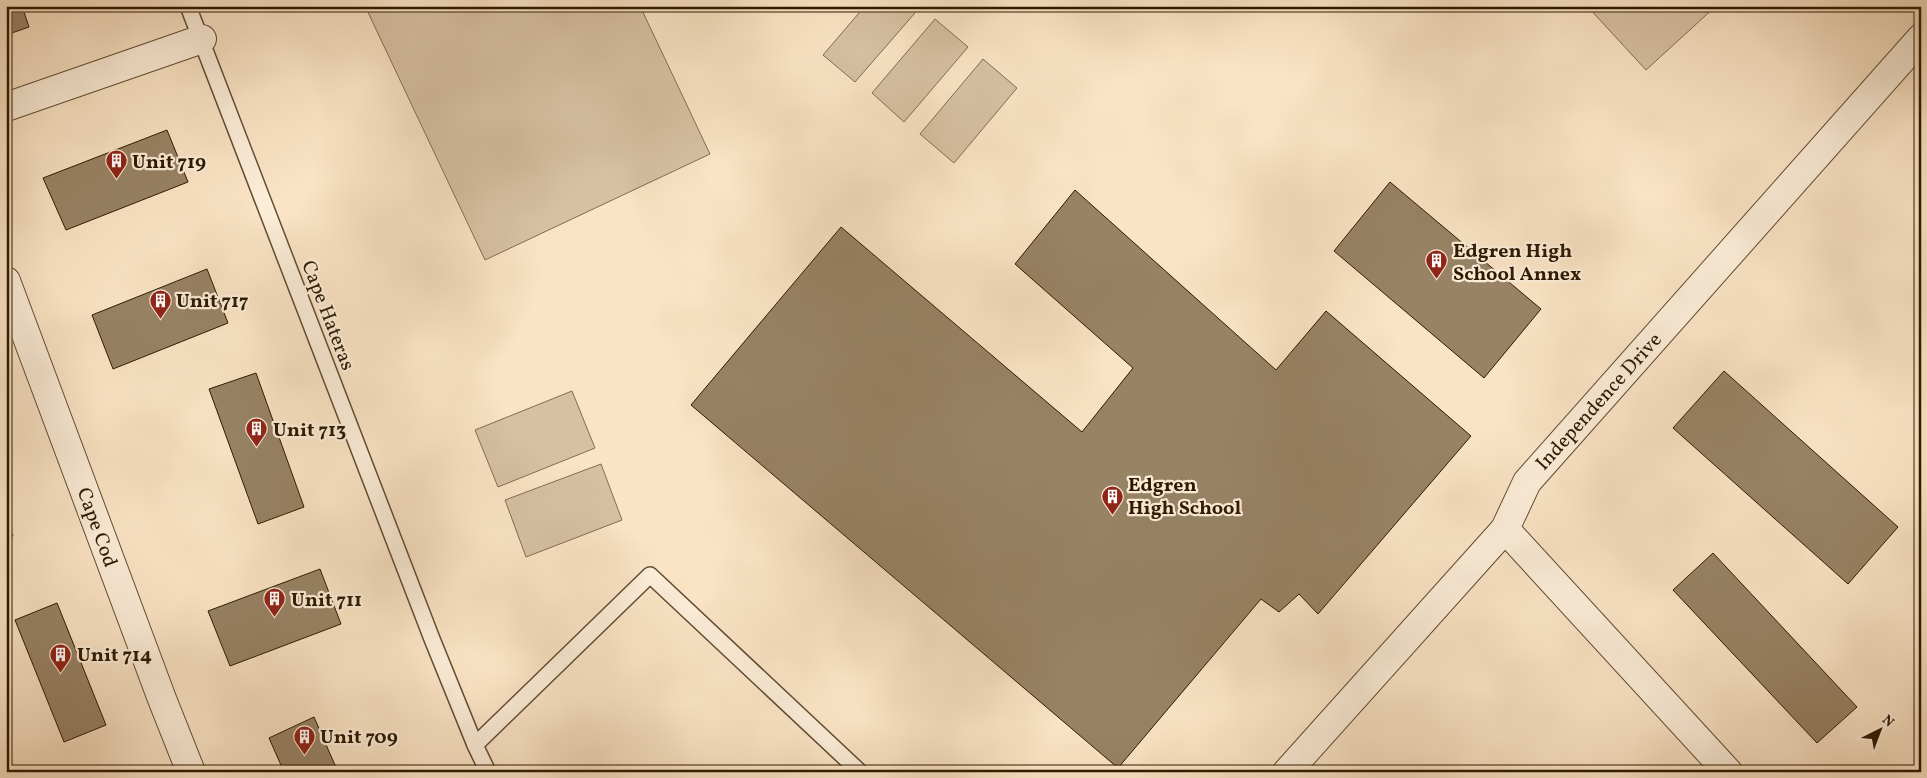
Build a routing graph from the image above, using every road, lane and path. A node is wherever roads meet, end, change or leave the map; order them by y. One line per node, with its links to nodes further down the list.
1 (188, 6): 3 (lane, Cape Hateras)
2 (1921, 38): 6 (street, Independence Drive)
3 (202, 39): 4 (street); 7 (lane, Cape Hateras)
4 (6, 107)
5 (6, 281): 8 (street, Cape Cod)
6 (1505, 529): 11 (street, Independence Drive); 12 (street)
7 (475, 745): 9 (lane, Cape Hateras); 10 (lane)
8 (191, 772)
9 (488, 772)
10 (860, 772)
11 (1288, 772)
12 (1728, 772)

